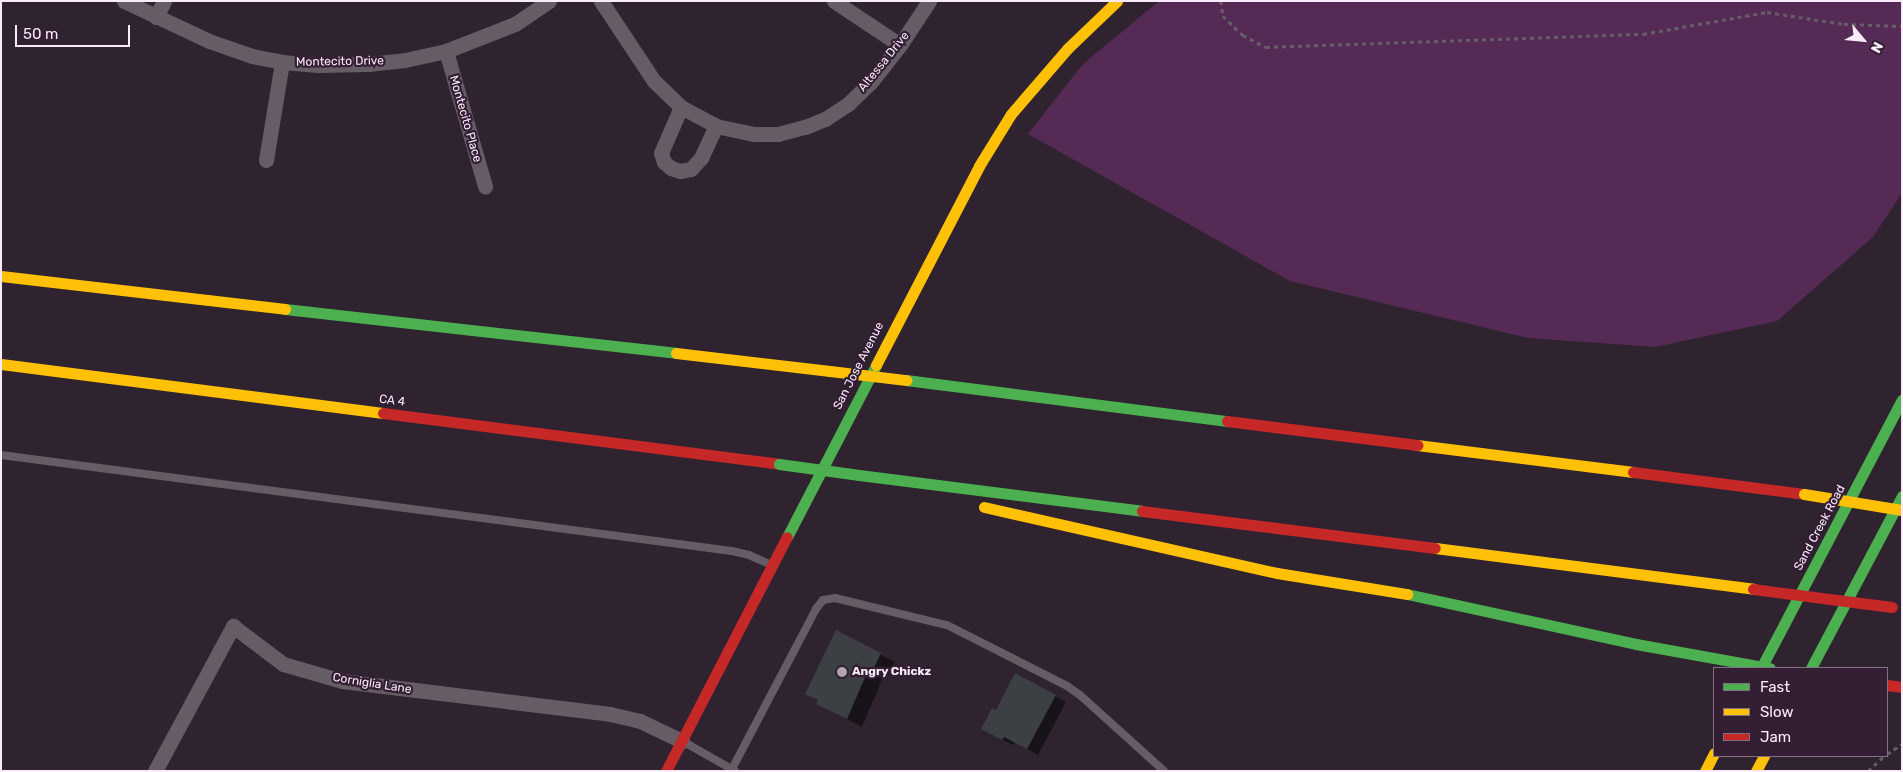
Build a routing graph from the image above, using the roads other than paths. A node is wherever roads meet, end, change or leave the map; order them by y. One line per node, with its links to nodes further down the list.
1 (124, 1): 8 (street, Montecito Drive)
2 (164, 1): 8 (street)
3 (549, 1): 10 (street, Montecito Drive)
4 (601, 1): 12 (street, Altessa Drive)
5 (834, 1): 9 (street)
6 (929, 1): 9 (street, Altessa Drive)
7 (1117, 1): 27 (main road, San Jose Avenue)
8 (156, 18): 11 (street, Montecito Drive)
9 (900, 45): 13 (street, Altessa Drive)
10 (446, 51): 11 (street, Montecito Drive); 15 (street, Montecito Place)
11 (282, 62): 14 (street)
12 (680, 106): 13 (street, Altessa Drive); 13 (street)
13 (716, 126)
14 (266, 160)
15 (484, 186)
16 (1, 276): 22 (main road, bridge)
17 (1, 364): 20 (main road, CA 4 / CA 4, bridge)
18 (1902, 400): 30 (main road, Sand Creek Road)
19 (1, 455): 27 (lane)
20 (915, 483): 24 (main road); 28 (main road, CA 4, bridge)
21 (1865, 492): 22 (main road, bridge)
22 (1804, 494): 26 (main road, bridge)
23 (1897, 496): 31 (main road)
24 (949, 498)
25 (976, 505): 29 (main road)
26 (1902, 510)
27 (771, 565): 34 (main road, San Jose Avenue)
28 (1897, 608)
29 (1760, 667)
30 (1766, 667)
31 (1812, 667)
32 (1888, 685): 33 (main road)
33 (1902, 687)
34 (682, 741): 37 (lane); 38 (street, Corniglia Lane); 39 (main road, San Jose Avenue)
35 (1713, 755): 41 (main road)
36 (1763, 757): 42 (main road)
37 (733, 770): 40 (lane)
38 (155, 771)
39 (666, 771)
40 (1164, 771)
41 (1705, 771)
42 (1756, 771)

